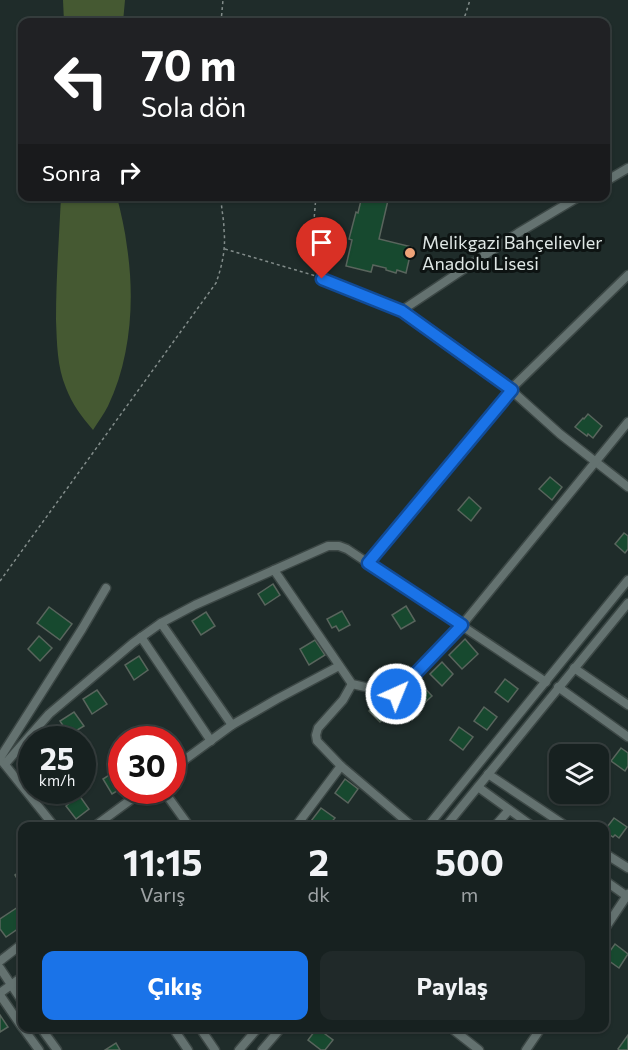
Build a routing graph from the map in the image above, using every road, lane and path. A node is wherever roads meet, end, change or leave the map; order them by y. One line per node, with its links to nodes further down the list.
1 (223, 0): 3 (path)
2 (470, 0): 4 (path)
3 (221, 18)
4 (464, 18)
5 (628, 168): 6 (street)
6 (610, 179)
7 (221, 201): 10 (path)
8 (316, 201): 10 (path)
9 (572, 201): 13 (street)
10 (224, 249): 21 (path)
11 (628, 275): 14 (street)
12 (322, 279): 13 (street)
13 (402, 311): 14 (street)
14 (512, 390): 16 (street); 18 (street)
15 (628, 422): 16 (street)
16 (595, 461): 17 (street); 25 (street)
17 (628, 487)
18 (368, 563): 19 (street); 25 (street)
19 (274, 570): 24 (street); 27 (street)
20 (628, 580): 29 (street)
21 (0, 581)
22 (106, 588): 37 (street)
23 (628, 603): 28 (street)
24 (161, 623): 26 (street); 33 (street)
25 (462, 625): 29 (street); 30 (street)
26 (141, 637): 35 (street); 37 (street)
27 (339, 666): 30 (street); 33 (street)
28 (574, 668): 31 (street); 32 (street)
29 (546, 682): 49 (street)
30 (352, 684): 38 (street)
31 (558, 687): 34 (street); 39 (street)
32 (628, 705)
33 (232, 726): 35 (street)
34 (628, 736)
35 (211, 741): 36 (street)
36 (186, 759)
37 (2, 760): 44 (street)
38 (341, 766): 47 (street); 48 (street)
39 (488, 774): 40 (street); 53 (street)
40 (478, 787): 43 (street); 50 (street)
41 (125, 804): 45 (street)
42 (173, 804): 46 (street)
43 (509, 810): 51 (street); 52 (street)
44 (51, 822)
45 (100, 822)
46 (186, 822)
47 (299, 822)
48 (407, 822)
49 (431, 822)
50 (449, 822)
51 (498, 822)
52 (526, 822)
53 (560, 822)
54 (609, 856): 55 (street)
55 (628, 868)
56 (609, 883): 57 (street)
57 (627, 896): 58 (street)
58 (609, 923)
59 (18, 947): 60 (street)
60 (0, 961)
61 (0, 968): 63 (street)
62 (18, 980): 63 (street)
63 (12, 985): 64 (street); 65 (street)
64 (0, 994): 66 (street)
65 (18, 995)
66 (18, 1020)
67 (26, 1032): 75 (street)
68 (44, 1032): 76 (street)
69 (176, 1032): 77 (street)
70 (203, 1032): 78 (street)
71 (255, 1032): 79 (street)
72 (278, 1032): 80 (street)
73 (457, 1032): 81 (street)
74 (538, 1032): 82 (street)
75 (39, 1050)
76 (57, 1050)
77 (188, 1050)
78 (215, 1050)
79 (239, 1050)
80 (262, 1050)
81 (479, 1050)
82 (526, 1050)

